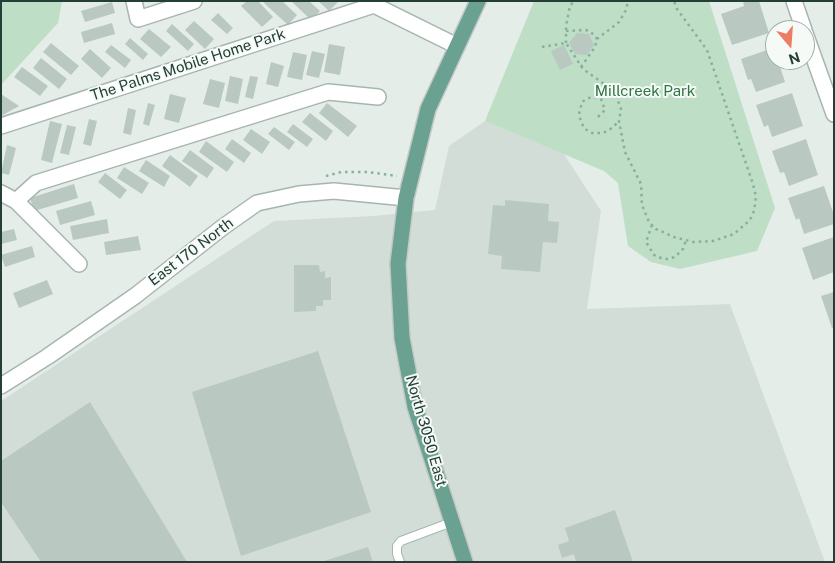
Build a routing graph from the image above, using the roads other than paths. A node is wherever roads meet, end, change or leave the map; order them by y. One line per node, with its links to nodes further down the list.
1 (134, 1): 2 (street)
2 (194, 1)
3 (478, 1): 7 (main road, North 3050 East)
4 (794, 1): 6 (street)
5 (373, 3): 7 (street, The Palms Mobile Home Park); 11 (street, The Palms Mobile Home Park)
6 (800, 20)
7 (457, 46): 13 (main road, North 3050 East)
8 (815, 61): 10 (street)
9 (378, 97): 14 (street)
10 (834, 114)
11 (1, 126)
12 (1, 193): 14 (street)
13 (406, 198): 16 (street, East 170 North); 17 (main road, North 3050 East)
14 (16, 201): 15 (street)
15 (79, 264)
16 (1, 386)
17 (452, 522): 18 (lane); 19 (main road, North 3050 East)
18 (400, 562)
19 (465, 562)

